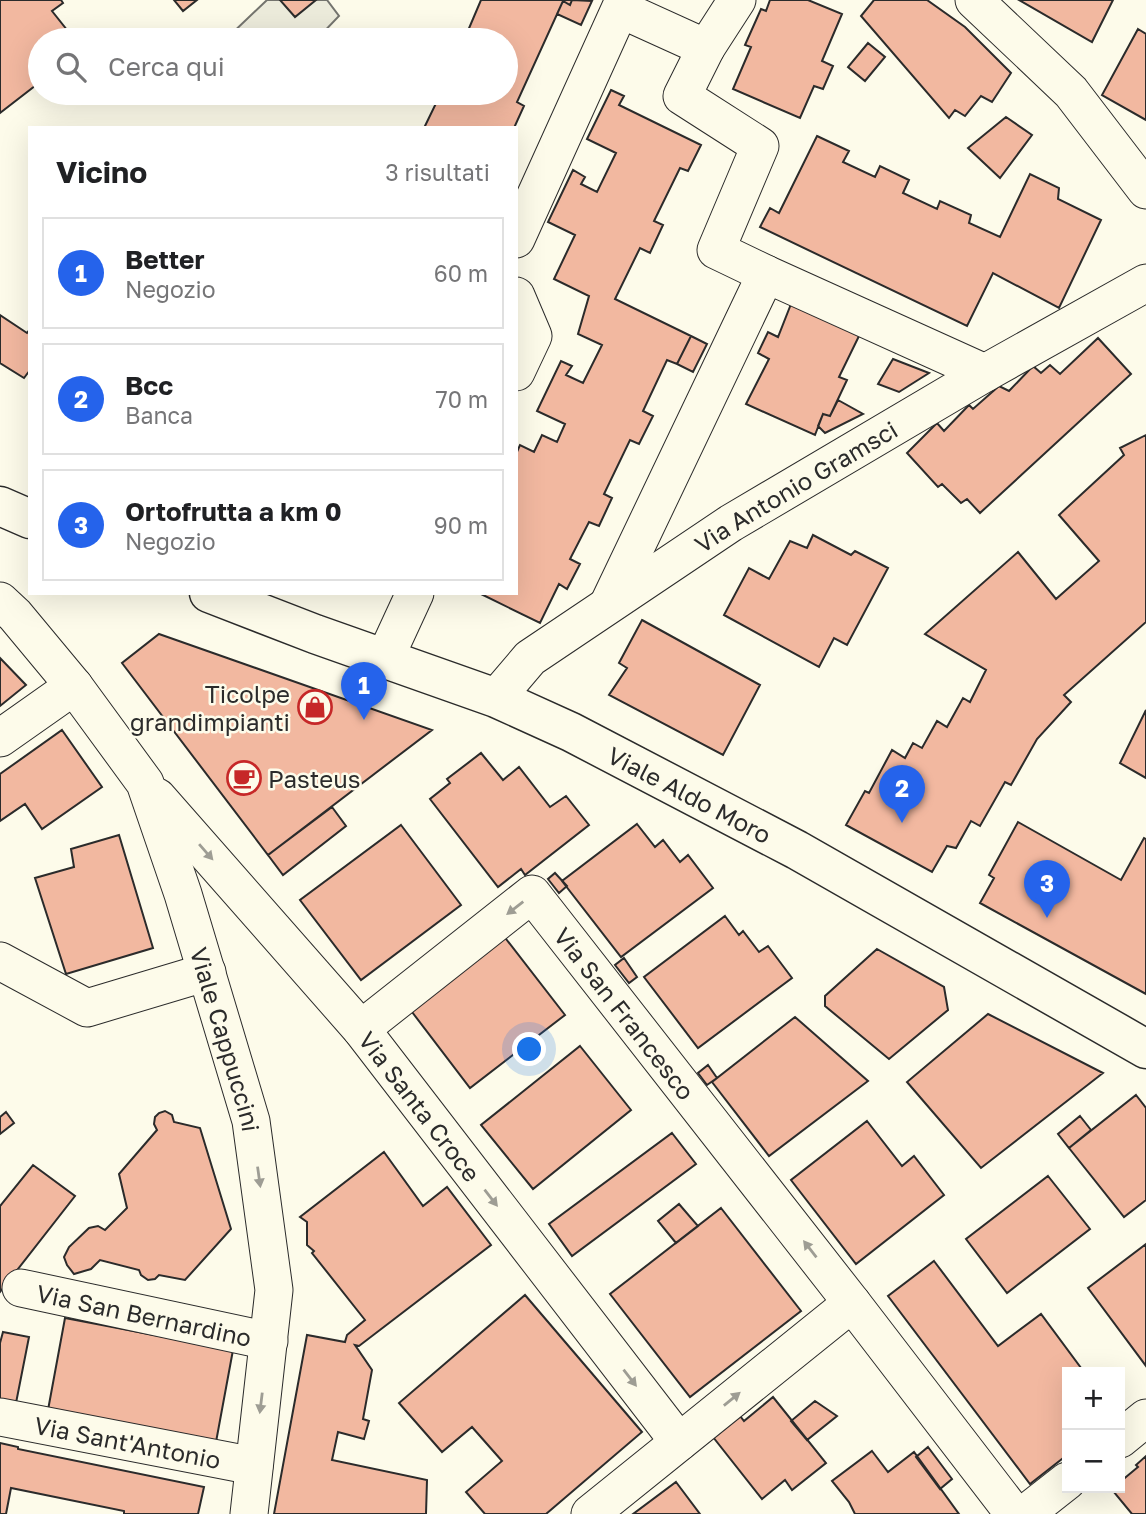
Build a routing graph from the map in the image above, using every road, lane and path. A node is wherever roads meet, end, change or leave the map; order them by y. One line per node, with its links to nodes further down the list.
1 (737, 0): 3 (street)
2 (974, 0): 4 (street)
3 (706, 48): 5 (street); 6 (street)
4 (1146, 190)
5 (518, 235)
6 (766, 274): 10 (street); 14 (street)
7 (1146, 283): 10 (street, Via Antonio Gramsci)
8 (518, 301): 9 (street)
9 (518, 368)
10 (985, 373): 14 (street, Via Antonio Gramsci)
11 (0, 575): 15 (street, Viale Cappuccini)
12 (213, 595): 16 (main road, Viale Aldo Moro)
13 (414, 595): 16 (street)
14 (609, 604): 18 (street, Via Antonio Gramsci)
15 (7, 608): 17 (street, Viale Cappuccini)
16 (386, 658): 18 (main road, Viale Aldo Moro)
17 (74, 686): 19 (street); 20 (street, Viale Cappuccini)
18 (496, 698): 24 (main road, Viale Aldo Moro)
19 (0, 738)
20 (145, 783): 22 (street, Viale Cappuccini); 23 (street, Via Santa Croce, one-way to 23)
21 (0, 961): 22 (street)
22 (207, 972): 27 (street, Viale Cappuccini, one-way to 27)
23 (362, 1029): 26 (street, Via San Francesco, one-way to 23); 31 (street, Via Santa Croce, one-way to 31)
24 (1146, 1049)
25 (21, 1289): 27 (street, Via San Bernardino)
26 (852, 1303): 31 (street, one-way to 26); 36 (street, Via San Francesco)
27 (269, 1341): 32 (street, Viale Cappuccini, one-way to 32)
28 (0, 1417): 32 (street, Via Sant'Antonio)
29 (1146, 1419): 30 (street)
30 (1125, 1435)
31 (679, 1442): 35 (street)
32 (254, 1466): 34 (street, Viale Cappuccini)
33 (1062, 1485): 37 (street)
34 (249, 1514)
35 (590, 1514)
36 (1014, 1514)
37 (1025, 1514)

